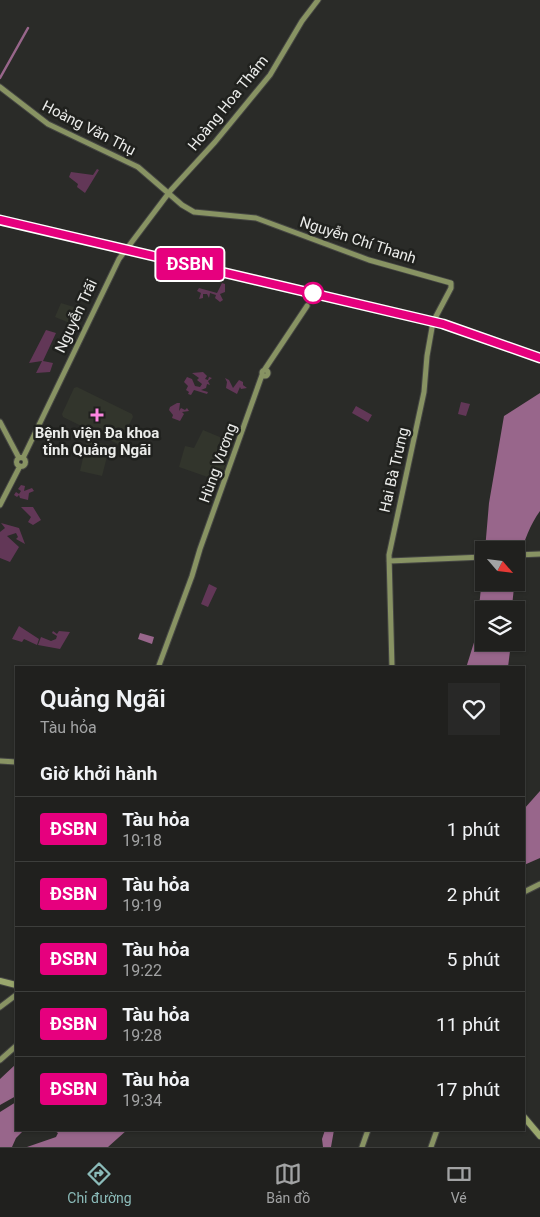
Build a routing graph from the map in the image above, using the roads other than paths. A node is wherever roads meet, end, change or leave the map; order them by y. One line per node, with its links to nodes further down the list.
1 (316, 0): 3 (main road, Hoàng Hoa Thám)
2 (0, 87): 3 (main road, Hoàng Văn Thụ)
3 (168, 192): 4 (main road, Hoàng Văn Thụ); 8 (main road, Nguyễn Trãi)
4 (256, 218): 5 (main road, Nguyễn Chí Thanh)
5 (452, 284): 14 (main road, Hai Bà Trưng)
6 (307, 306): 15 (main road, Hùng Vương)
7 (0, 422): 8 (main road)
8 (20, 461): 9 (main road, Nguyễn Trãi)
9 (2, 498): 10 (main road, Nguyễn Trãi)
10 (0, 505)
11 (540, 553): 12 (main road)
12 (525, 554)
13 (475, 556): 14 (main road)
14 (389, 559): 16 (main road, Hai Bà Trưng)
15 (157, 666)
16 (392, 666)
17 (0, 761): 18 (main road)
18 (15, 762)
19 (540, 885): 20 (main road)
20 (525, 892)
21 (0, 979): 22 (highway)
22 (15, 984)
23 (15, 996): 24 (main road)
24 (0, 1007)
25 (15, 1049): 26 (main road)
26 (0, 1062)
27 (525, 1120): 30 (highway)
28 (366, 1131): 31 (main road)
29 (437, 1131): 32 (main road)
30 (540, 1138)
31 (361, 1147)
32 (431, 1147)

